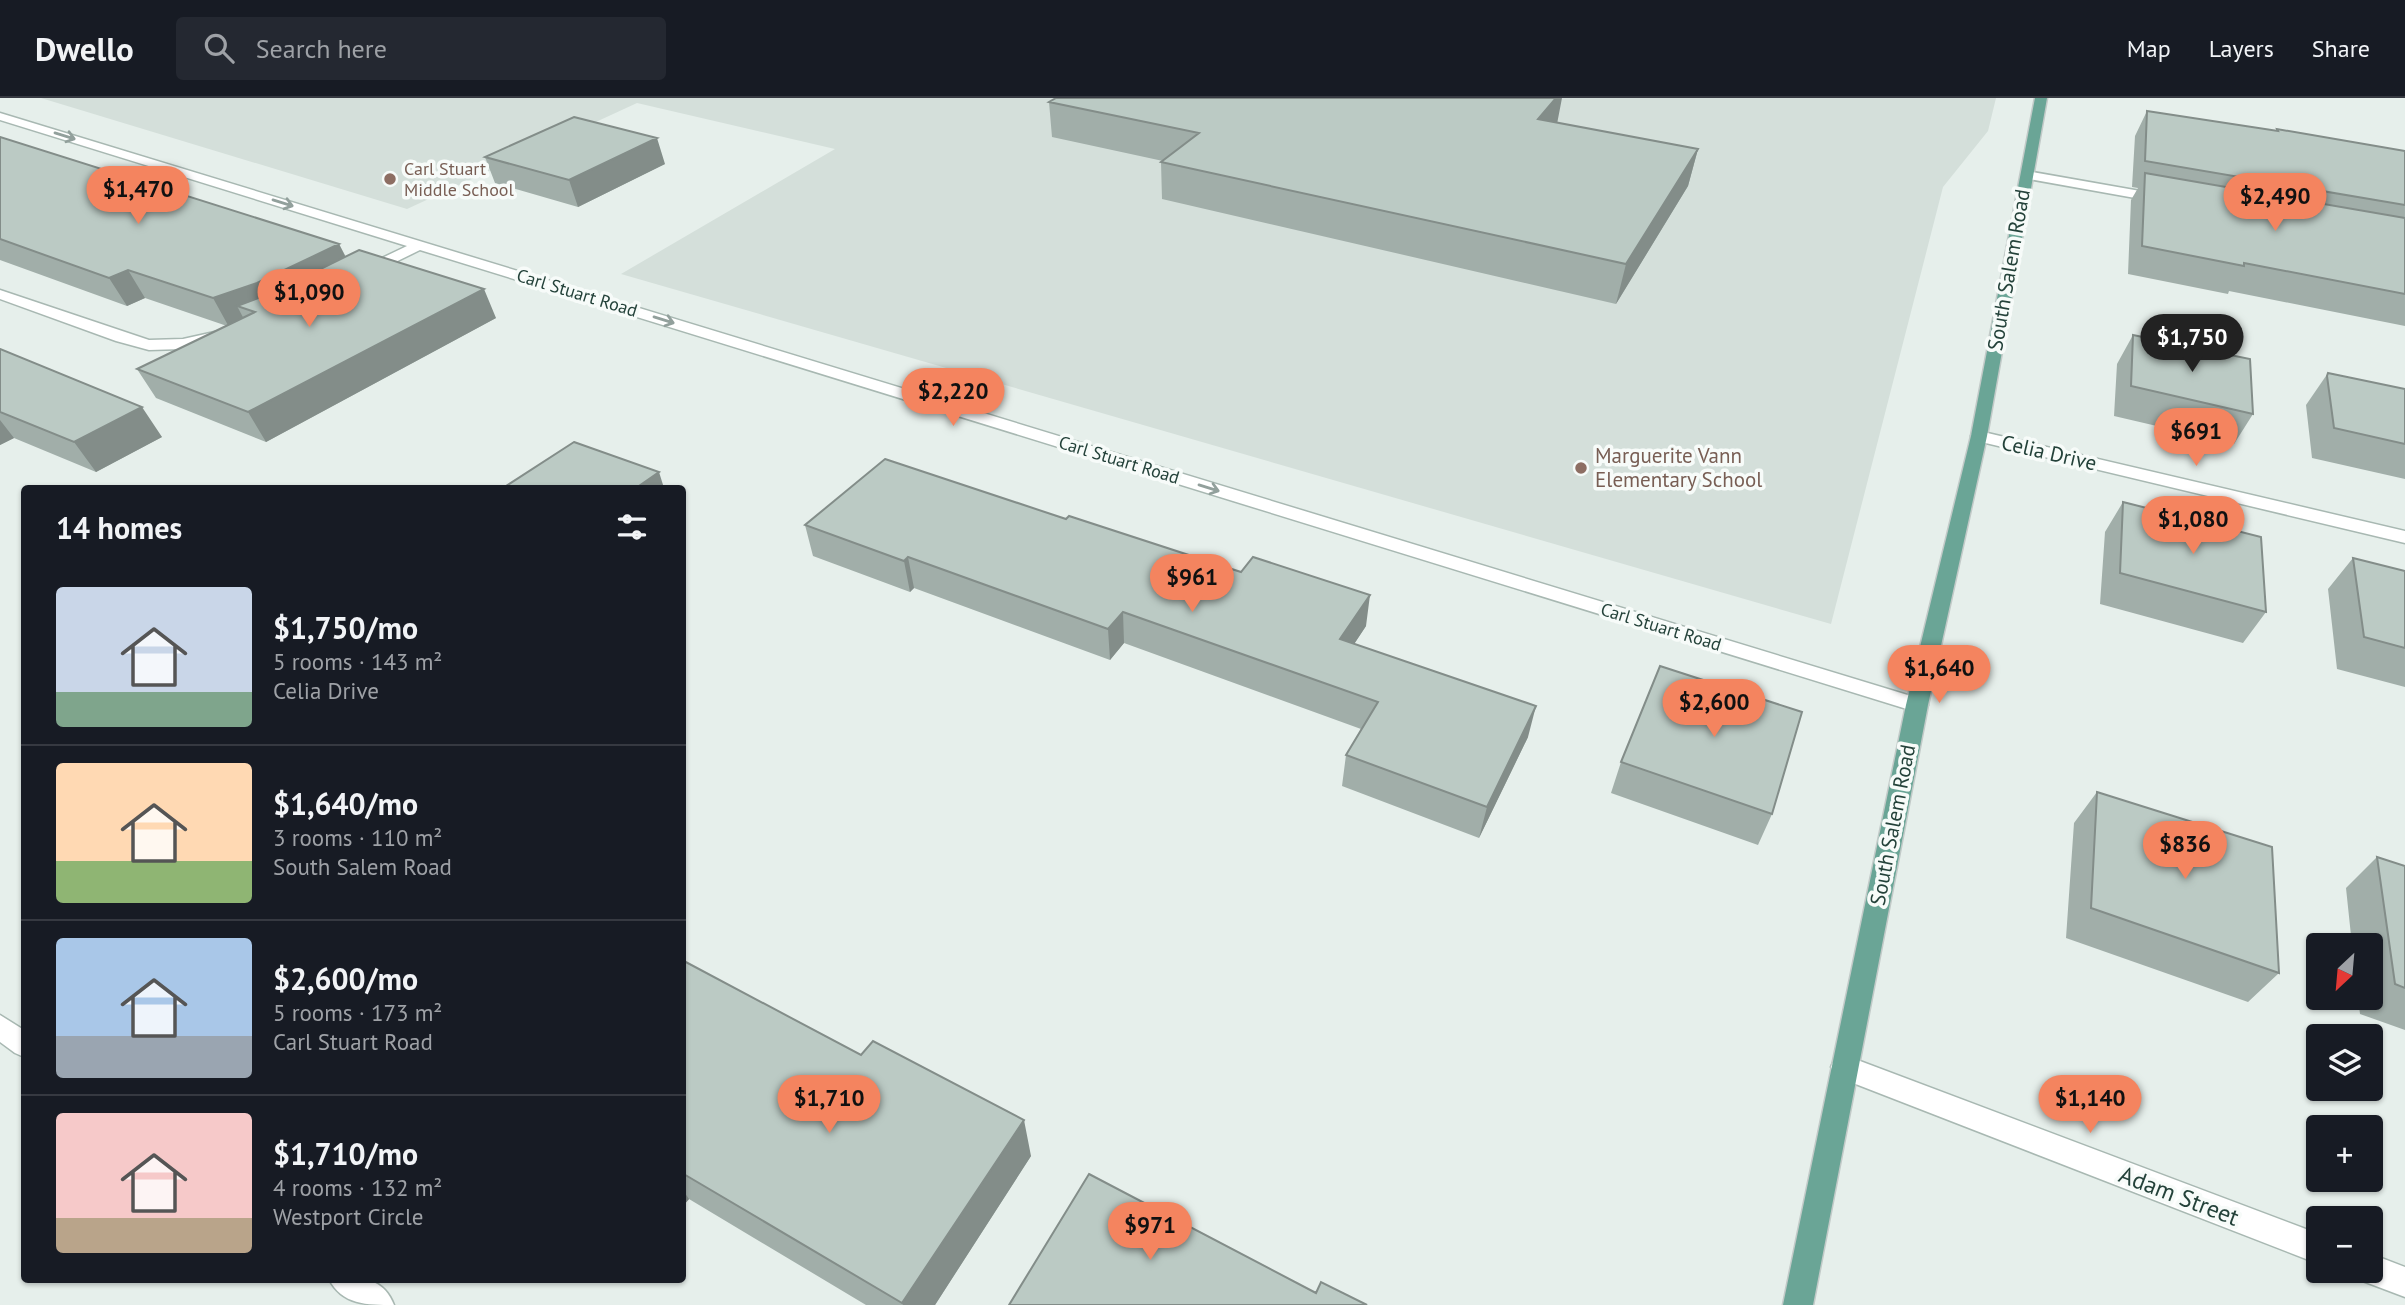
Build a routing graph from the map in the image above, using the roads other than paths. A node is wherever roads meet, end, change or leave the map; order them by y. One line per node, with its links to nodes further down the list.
1 (2041, 98): 3 (main road, South Salem Road)
2 (0, 116): 5 (street, Carl Stuart Road, one-way to 5)
3 (2027, 175): 4 (street); 9 (main road, South Salem Road)
4 (2175, 202)
5 (419, 245): 6 (street); 11 (street, Carl Stuart Road, one-way to 11)
6 (354, 277)
7 (0, 293): 8 (street)
8 (230, 333)
9 (1979, 436): 10 (street, Celia Drive); 11 (main road, South Salem Road)
10 (2405, 537)
11 (1917, 705): 14 (main road, South Salem Road)
12 (0, 1027): 13 (street)
13 (21, 1043)
14 (1844, 1068): 15 (street, Adam Street); 20 (main road, South Salem Road)
15 (2306, 1244)
16 (2383, 1274): 17 (street)
17 (2405, 1282)
18 (349, 1283): 19 (street)
19 (379, 1305)
20 (1798, 1305)

